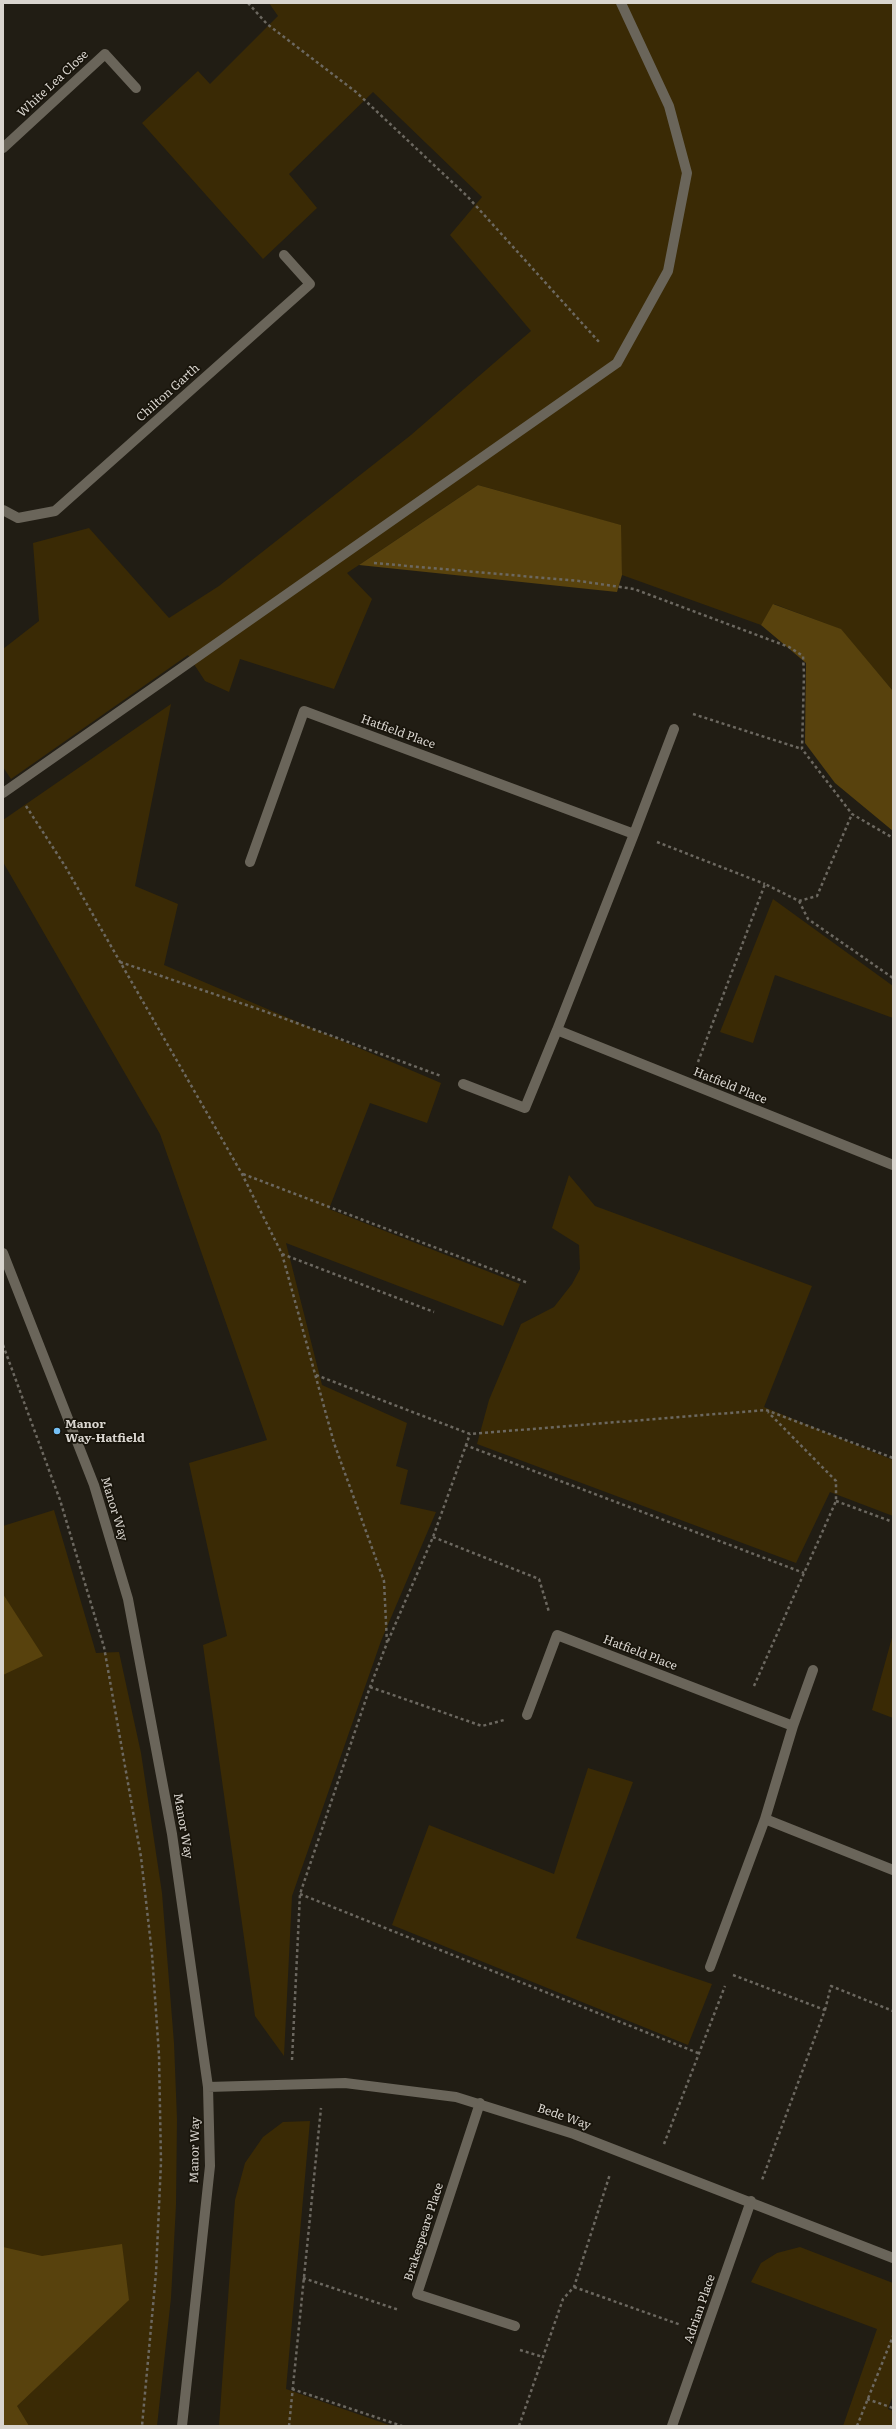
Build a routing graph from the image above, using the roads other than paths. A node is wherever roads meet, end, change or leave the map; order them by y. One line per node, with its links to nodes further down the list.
1 (621, 3): 7 (street)
2 (136, 88): 3 (street, White Lea Close)
3 (3, 148)
4 (284, 255): 5 (street, Chilton Garth)
5 (3, 510)
6 (674, 729): 8 (street)
7 (3, 793)
8 (634, 834): 9 (street, Hatfield Place); 10 (street)
9 (250, 862)
10 (557, 1030): 11 (street); 12 (street, Hatfield Place)
11 (463, 1084)
12 (893, 1165)
13 (3, 1253): 20 (street, Manor Way)
14 (813, 1670): 16 (street)
15 (527, 1715): 16 (street, Hatfield Place)
16 (793, 1726): 17 (street)
17 (764, 1819): 18 (street); 19 (street)
18 (893, 1870)
19 (710, 1967)
20 (208, 2087): 21 (street, Bede Way); 25 (street, Manor Way)
21 (480, 2103): 22 (street, Bede Way); 24 (street, Brakespeare Place)
22 (752, 2202): 23 (street, Bede Way); 26 (street, Adrian Place)
23 (893, 2258)
24 (515, 2326)
25 (182, 2426)
26 (672, 2426)

